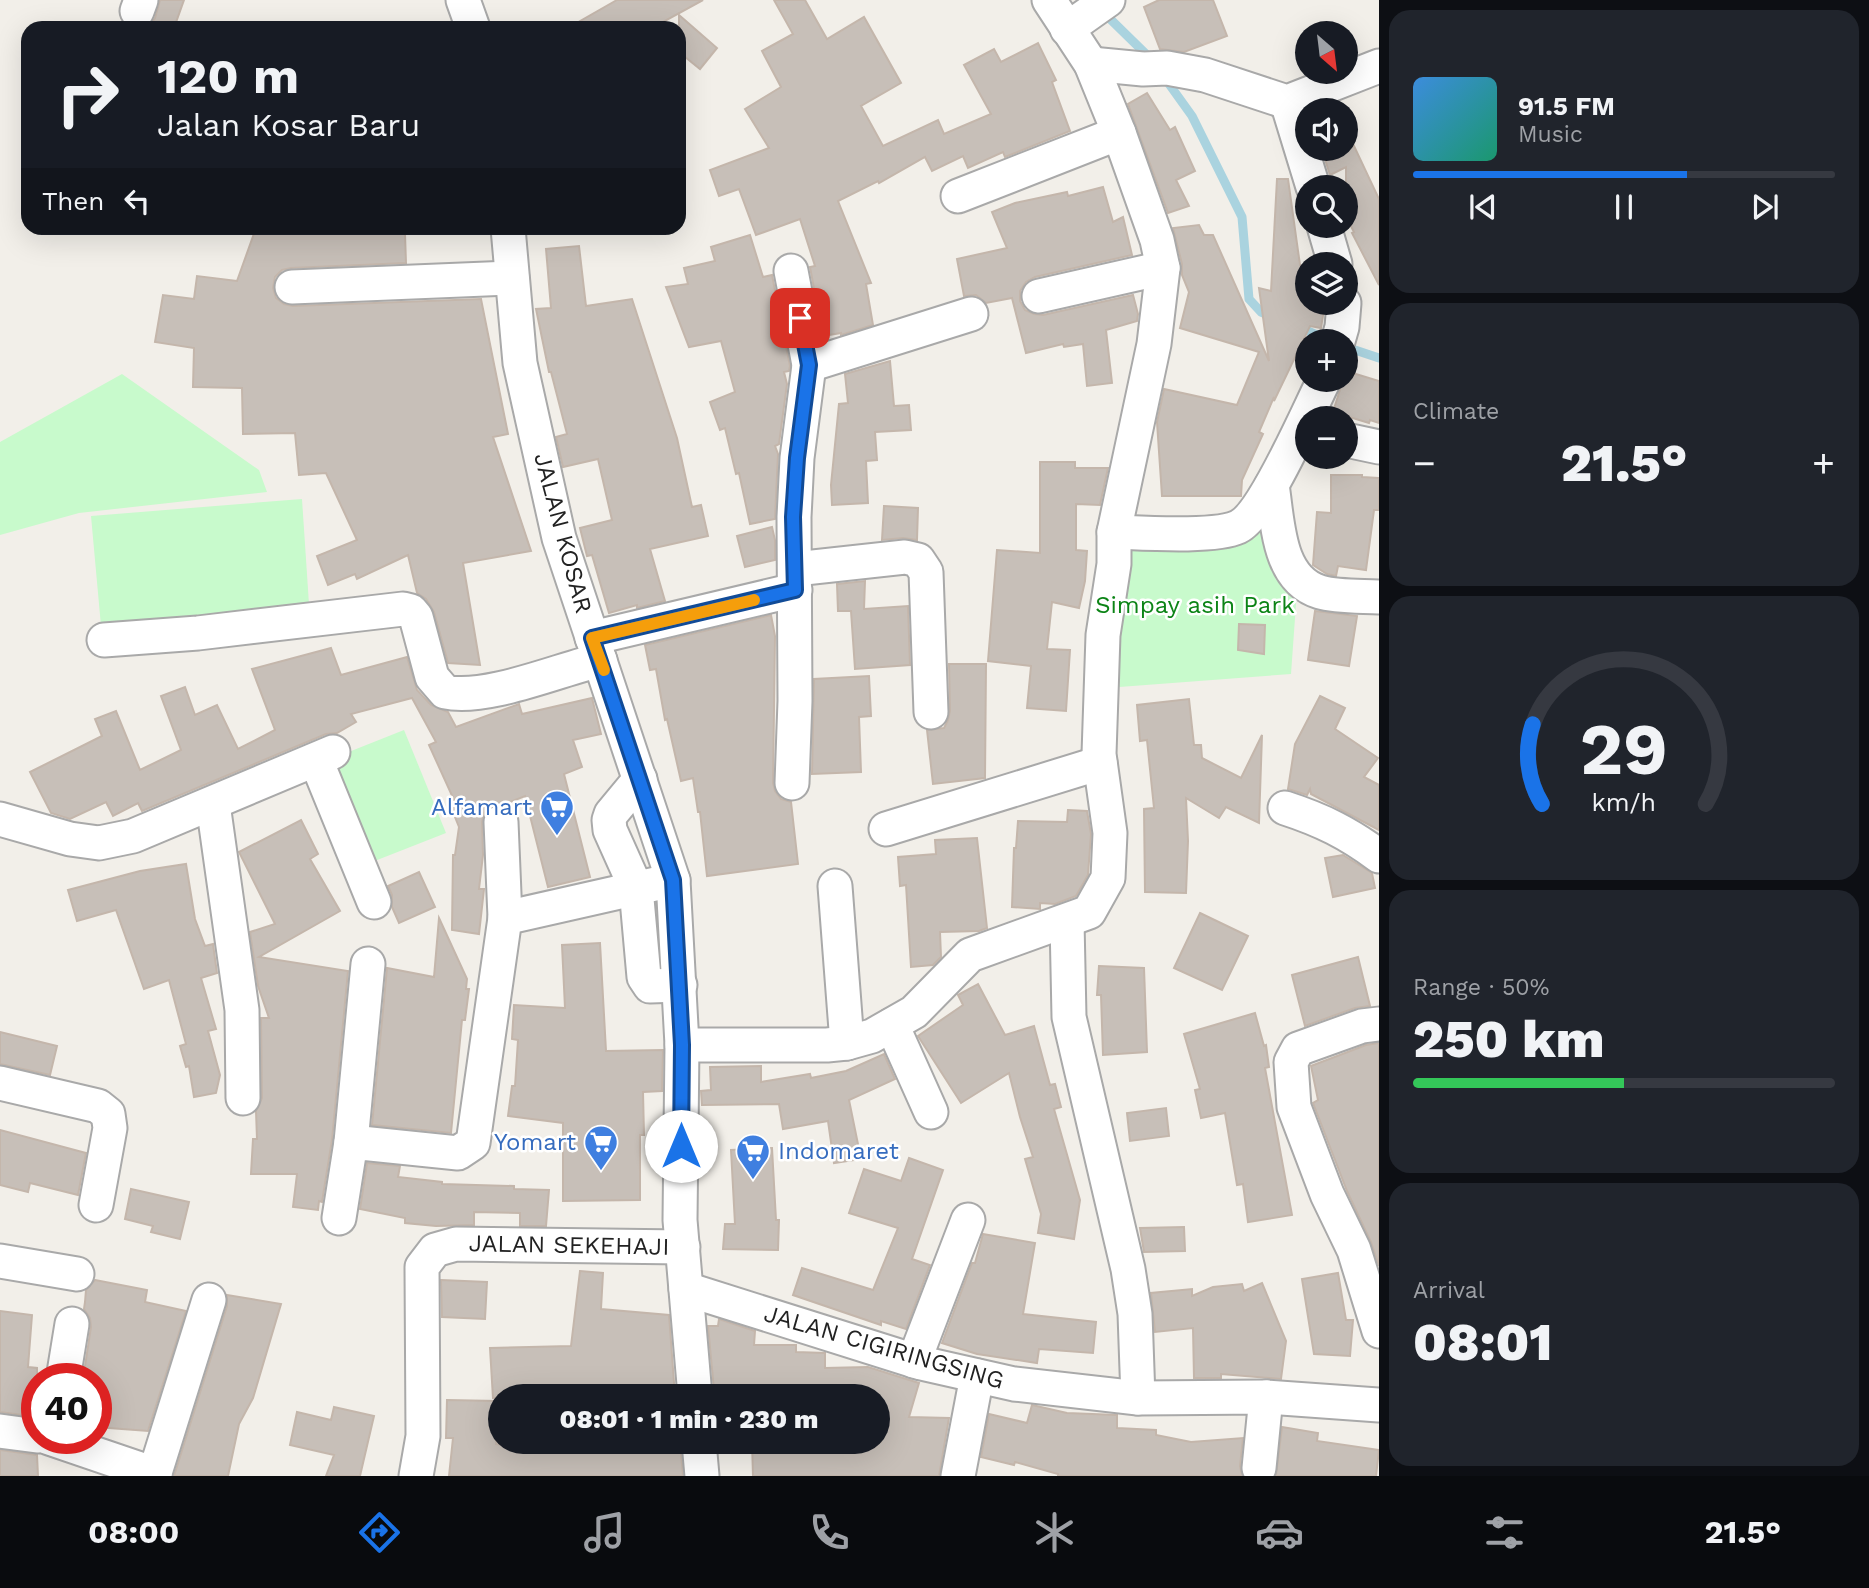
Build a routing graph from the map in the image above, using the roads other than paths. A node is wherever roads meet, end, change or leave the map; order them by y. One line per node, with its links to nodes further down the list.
1 (463, 0): 4 (street)
2 (1049, 0): 3 (street)
3 (1087, 15): 5 (street)
4 (470, 21)
5 (1091, 64): 7 (street); 8 (street)
6 (1379, 66): 7 (street)
7 (1287, 102): 9 (street)
8 (1119, 133): 10 (street); 12 (street)
9 (1309, 175)
10 (958, 196)
11 (509, 235): 14 (street, JALAN KOSAR)
12 (1163, 268): 16 (street); 23 (street)
13 (791, 271): 18 (street)
14 (512, 278): 15 (street); 27 (street, JALAN KOSAR)
15 (292, 287)
16 (1039, 296)
17 (971, 314): 18 (street)
18 (809, 365): 24 (street)
19 (1358, 443): 21 (street)
20 (1295, 445): 22 (street)
21 (1379, 447)
22 (1272, 485): 23 (street); 25 (street)
23 (1114, 532): 29 (street)
24 (795, 580): 27 (street); 28 (street); 31 (street)
25 (1379, 597)
26 (104, 640): 27 (street)
27 (596, 649): 30 (street, JALAN KOSAR)
28 (931, 712)
29 (1100, 763): 36 (street); 45 (street)
30 (640, 779): 37 (street, JALAN KOSAR); 39 (street)
31 (792, 783)
32 (213, 804): 34 (street); 43 (street); 53 (street)
33 (1285, 808): 38 (street)
34 (0, 819)
35 (501, 822): 44 (street)
36 (886, 829)
37 (656, 832): 39 (street); 40 (street, JALAN KOSAR)
38 (1379, 856)
39 (622, 858): 42 (street)
40 (673, 880): 42 (street); 47 (street, JALAN KOSAR)
41 (835, 887): 50 (street)
42 (636, 888): 44 (street); 47 (street)
43 (374, 902)
44 (505, 918): 55 (street)
45 (1066, 921): 49 (street); 72 (street)
46 (368, 964): 55 (street)
47 (680, 985): 51 (street, JALAN KOSAR)
48 (1379, 1024): 59 (street)
49 (892, 1025): 50 (street); 54 (street)
50 (847, 1043): 51 (street)
51 (682, 1045): 60 (street, JALAN KOSAR)
52 (0, 1083): 56 (street)
53 (243, 1098)
54 (931, 1112)
55 (351, 1142): 57 (street)
56 (96, 1205)
57 (338, 1218)
58 (968, 1220): 67 (street)
59 (1367, 1246): 66 (street)
60 (683, 1247): 63 (street, JALAN KOSAR); 80 (street, JALAN SEKEHAJI)
61 (0, 1261): 62 (street)
62 (77, 1274)
63 (686, 1289): 67 (street, JALAN CIGIRINGSING); 70 (street, JALAN KOSAR)
64 (209, 1300): 79 (street)
65 (72, 1324): 68 (street)
66 (1379, 1331)
67 (914, 1361): 69 (street, JALAN CIGIRINGSING)
68 (66, 1363)
69 (977, 1376): 72 (street, JALAN CIGIRINGSING); 82 (street)
70 (694, 1384)
71 (1266, 1397): 72 (street, JALAN CIGIRINGSING); 73 (street, JALAN CIGIRINGSING); 78 (street)
72 (1138, 1398)
73 (1379, 1405)
74 (0, 1431): 75 (street)
75 (21, 1434)
76 (95, 1454): 79 (street)
77 (700, 1454): 81 (street)
78 (1259, 1468)
79 (155, 1475)
80 (416, 1476)
81 (702, 1476)
82 (958, 1476)

